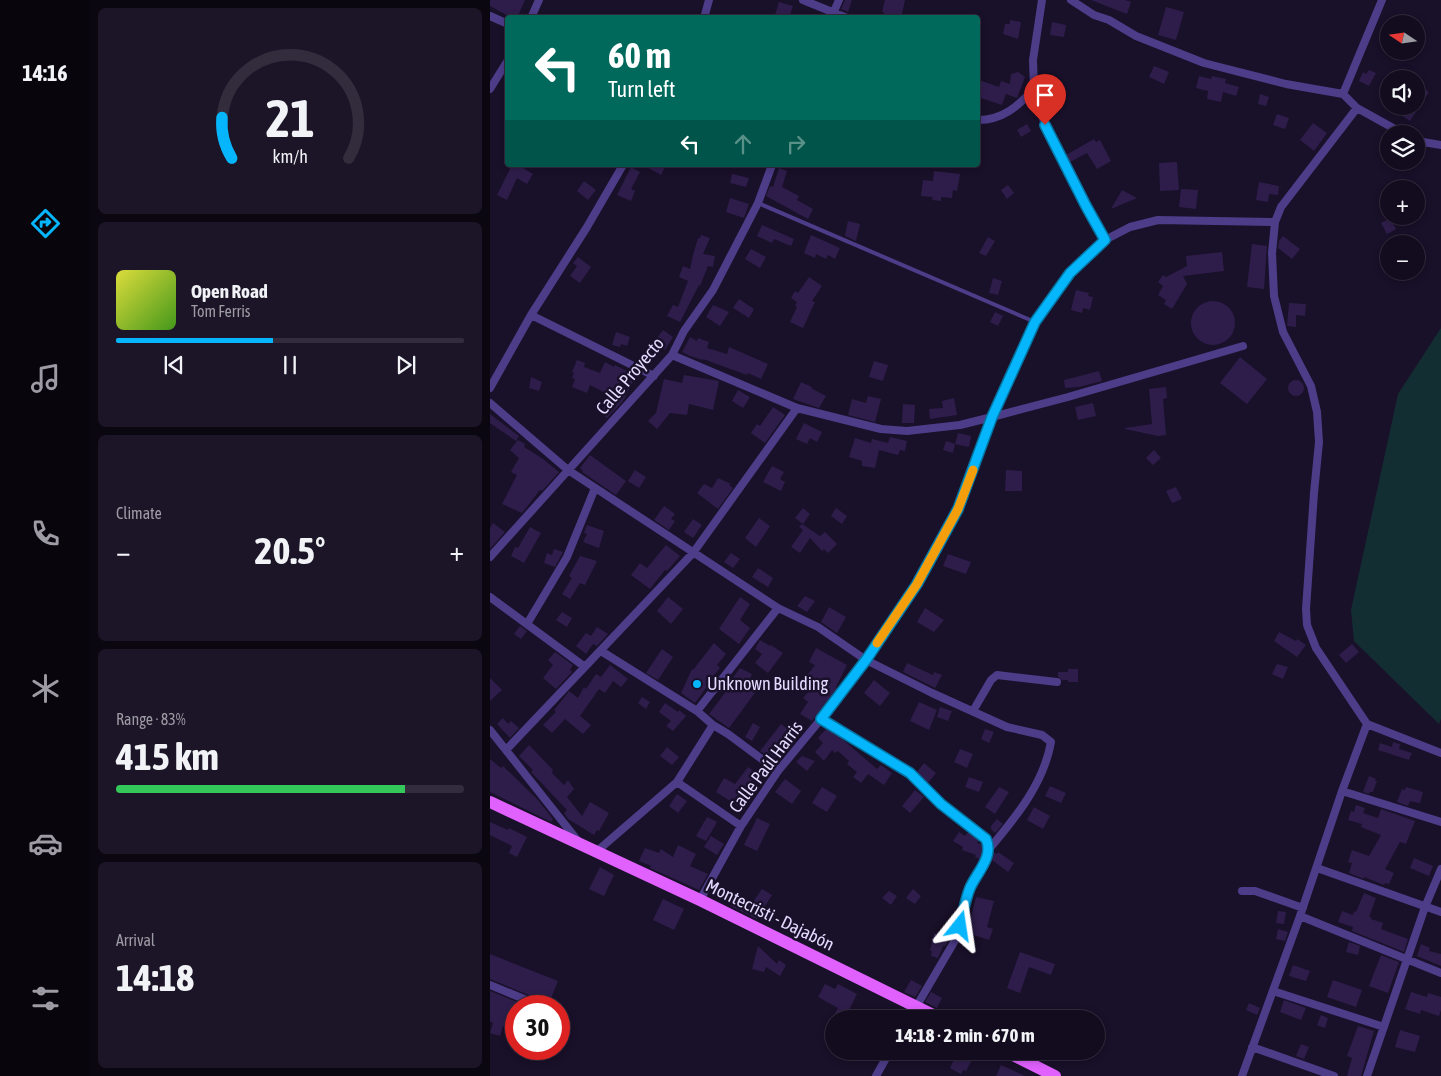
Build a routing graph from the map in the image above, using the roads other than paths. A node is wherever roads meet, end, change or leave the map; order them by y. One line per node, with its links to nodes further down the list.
1 (539, 0): 8 (street)
2 (709, 0): 9 (street)
3 (803, 0): 10 (street)
4 (839, 0): 10 (street)
5 (1042, 0): 15 (street)
6 (1071, 0): 16 (street)
7 (1382, 0): 16 (street)
8 (532, 15)
9 (705, 15)
10 (832, 15)
11 (490, 16): 12 (street)
12 (505, 23)
13 (505, 65): 14 (street)
14 (490, 89)
15 (1034, 89): 18 (street); 26 (street)
16 (1343, 94): 17 (street)
17 (1356, 108): 19 (street); 25 (street)
18 (980, 120)
19 (1387, 125)
20 (1425, 142): 21 (street)
21 (1441, 145)
22 (622, 167): 27 (street)
23 (771, 167): 24 (street, Calle Proyecto)
24 (758, 203): 28 (lane); 30 (street, Calle Proyecto)
25 (1275, 222): 26 (street, Calle Paúl Harris); 50 (street)
26 (1105, 240): 28 (street, Calle Paúl Harris)
27 (531, 315): 31 (street); 32 (street)
28 (1035, 322): 35 (street, Calle Paúl Harris)
29 (1243, 346): 35 (street)
30 (672, 355): 31 (street, Calle Proyecto); 34 (street)
31 (654, 376): 36 (street, Calle Proyecto)
32 (490, 388)
33 (490, 403): 36 (street)
34 (797, 408): 35 (street); 38 (street)
35 (992, 417): 44 (street, Calle Paúl Harris)
36 (568, 470): 37 (street); 39 (street, Calle Proyecto)
37 (595, 488): 38 (street); 42 (street)
38 (693, 553): 41 (street); 43 (street)
39 (490, 557)
40 (490, 597): 42 (street)
41 (778, 608): 44 (street); 48 (street)
42 (527, 624): 45 (street)
43 (601, 651): 45 (street); 48 (street)
44 (866, 660): 47 (street); 49 (street, Calle Paúl Harris)
45 (585, 667): 53 (street)
46 (1057, 682): 47 (street)
47 (973, 711): 62 (street)
48 (697, 712): 51 (street)
49 (821, 719): 55 (street, Calle Paúl Harris); 62 (street)
50 (1367, 724): 54 (street); 57 (street)
51 (713, 725): 55 (street); 56 (street)
52 (490, 730): 53 (street)
53 (506, 750): 61 (street)
54 (1441, 753)
55 (778, 771): 60 (street, Calle Paúl Harris)
56 (677, 782): 60 (street); 63 (street)
57 (1342, 791): 59 (street); 64 (street)
58 (490, 802): 61 (main road, Montecristi - Dajabón)
59 (1441, 822)
60 (741, 826): 67 (street, Calle Paúl Harris)
61 (582, 846): 63 (main road, Montecristi - Dajabón)
62 (990, 848): 76 (street)
63 (596, 852): 67 (main road, Montecristi - Dajabón)
64 (1317, 868): 68 (street); 69 (street)
65 (1441, 869): 68 (street)
66 (1242, 891): 69 (street)
67 (700, 900): 76 (main road, Montecristi - Dajabón)
68 (1426, 907): 70 (street); 71 (street)
69 (1302, 912): 71 (street); 74 (street)
70 (1441, 912)
71 (1408, 960): 72 (street); 79 (street)
72 (1441, 973)
73 (490, 985): 75 (street)
74 (1273, 991): 79 (street); 80 (street)
75 (514, 995)
76 (916, 1006): 77 (street); 78 (main road, Montecristi - Dajabón)
77 (914, 1010)
78 (924, 1010)
79 (1384, 1027): 87 (street)
80 (1252, 1048): 85 (street); 86 (street)
81 (885, 1060): 83 (street)
82 (1024, 1060): 84 (main road)
83 (876, 1076)
84 (1055, 1076)
85 (1242, 1076)
86 (1334, 1076)
87 (1367, 1076)

